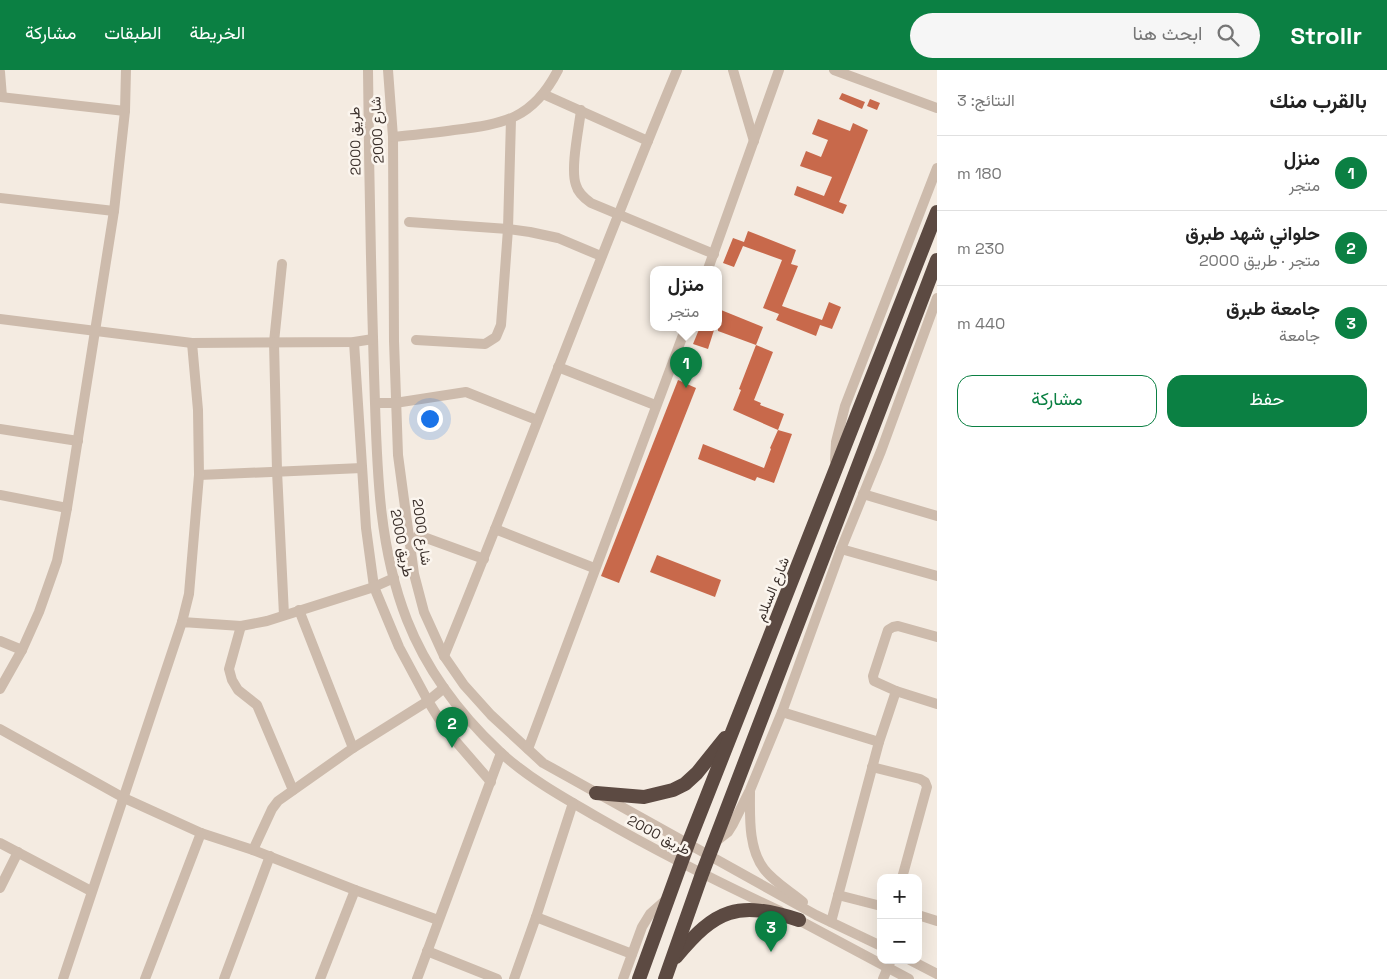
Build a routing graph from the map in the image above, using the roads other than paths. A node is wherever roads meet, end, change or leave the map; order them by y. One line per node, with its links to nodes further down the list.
1 (126, 70): 14 (street)
2 (368, 70): 35 (street, طريق 2000)
3 (388, 70): 16 (street, شارع 2000)
4 (558, 70): 10 (street)
5 (677, 70): 17 (street)
6 (733, 70): 18 (street)
7 (779, 70): 18 (street)
8 (834, 70): 12 (street)
9 (0, 72): 11 (street)
10 (543, 94): 13 (street); 15 (street)
11 (1, 97): 14 (street)
12 (937, 108)
13 (581, 110): 17 (street); 23 (street)
14 (125, 111): 21 (street)
15 (511, 119): 16 (street); 25 (street)
16 (393, 138): 42 (street, شارع 2000)
17 (648, 140): 23 (street)
18 (754, 141): 26 (street)
19 (937, 168): 50 (street)
20 (0, 198): 21 (street)
21 (114, 211): 33 (street)
22 (937, 212): 50 (highway, شارع السلام)
23 (618, 214): 26 (street); 27 (street)
24 (409, 222): 25 (street)
25 (508, 229): 27 (street); 36 (street)
26 (714, 254): 30 (street)
27 (601, 256): 40 (street)
28 (937, 260): 91 (highway)
29 (282, 264): 37 (street)
30 (709, 266)
31 (937, 298): 51 (street)
32 (0, 319): 33 (street)
33 (95, 330): 39 (street); 46 (street)
34 (684, 331): 43 (street)
35 (373, 339): 38 (street); 41 (street, طريق 2000)
36 (416, 340)
37 (274, 342): 38 (street); 39 (street); 48 (street)
38 (354, 342): 47 (street)
39 (192, 343): 49 (street)
40 (558, 367): 43 (street); 44 (street)
41 (376, 403): 42 (street); 61 (street, طريق 2000)
42 (395, 403): 44 (street); 70 (street, شارع 2000)
43 (655, 405): 59 (street)
44 (538, 420): 55 (street)
45 (0, 429): 46 (street)
46 (78, 442): 53 (street)
47 (362, 468): 48 (street); 62 (street)
48 (277, 471): 49 (street); 64 (street)
49 (199, 475): 65 (street)
50 (835, 475): 77 (highway, شارع السلام)
51 (863, 494): 54 (street); 57 (street)
52 (0, 495): 53 (street)
53 (67, 508): 69 (street)
54 (937, 516)
55 (494, 529): 58 (street); 59 (street)
56 (418, 536): 58 (street)
57 (841, 549): 60 (street); 76 (street)
58 (484, 559): 70 (street)
59 (594, 568): 81 (street)
60 (937, 576)
61 (394, 578): 62 (street); 71 (street, طريق 2000)
62 (374, 587): 63 (street); 74 (street)
63 (299, 610): 64 (street); 80 (street)
64 (284, 615): 66 (street)
65 (182, 622): 66 (street); 88 (street)
66 (240, 626): 85 (street)
67 (937, 636): 73 (street)
68 (0, 641): 69 (street)
69 (22, 650): 72 (street)
70 (444, 656): 81 (street, شارع 2000)
71 (444, 688): 74 (street); 82 (street, طريق 2000)
72 (0, 689)
73 (896, 691): 75 (street); 79 (street)
74 (428, 701): 80 (street); 84 (street)
75 (937, 704)
76 (782, 712): 79 (street); 86 (street)
77 (737, 720): 87 (highway); 93 (highway, شارع السلام)
78 (0, 729): 88 (street)
79 (879, 742): 83 (street)
80 (354, 748): 85 (street)
81 (528, 749): 87 (street, شارع 2000)
82 (501, 753): 84 (street); 89 (street, طريق 2000)
83 (872, 767): 100 (street); 105 (street)
84 (491, 782): 110 (street)
85 (292, 790): 94 (street)
86 (750, 790): 91 (street); 107 (street)
87 (596, 793): 93 (street, شارع 2000)
88 (124, 798): 90 (street); 103 (street)
89 (572, 803): 98 (street, طريق 2000); 109 (street)
90 (202, 833): 94 (street); 123 (street)
91 (715, 842): 97 (highway)
92 (0, 843): 95 (street)
93 (688, 844): 97 (street, شارع 2000); 98 (highway, شارع السلام)
94 (253, 850): 96 (street)
95 (18, 852): 101 (street); 103 (street)
96 (270, 856): 102 (street); 124 (street)
97 (709, 856): 99 (highway); 107 (street, شارع 2000)
98 (682, 864): 99 (street, طريق 2000); 104 (highway, شارع السلام)
99 (702, 874): 111 (street, طريق 2000); 118 (highway)
100 (903, 874)
101 (0, 888)
102 (355, 890): 110 (street); 125 (street)
103 (91, 891): 122 (street)
104 (670, 895): 116 (street); 130 (highway, شارع السلام)
105 (838, 895): 106 (street); 113 (street)
106 (877, 905)
107 (816, 914): 113 (street)
108 (922, 916): 112 (street)
109 (536, 917): 116 (street); 128 (street)
110 (438, 920): 115 (street)
111 (798, 920): 117 (street, طريق 2000); 118 (highway)
112 (937, 921)
113 (830, 922): 114 (street)
114 (877, 944)
115 (428, 951): 126 (street); 127 (street)
116 (632, 954): 129 (street)
117 (877, 958)
118 (671, 964): 131 (highway)
119 (889, 964): 132 (street); 133 (street, طريق 2000)
120 (918, 964): 121 (street)
121 (937, 974)
122 (63, 979)
123 (145, 979)
124 (224, 979)
125 (320, 979)
126 (417, 979)
127 (497, 979)
128 (514, 979)
129 (623, 979)
130 (639, 979)
131 (664, 979)
132 (882, 979)
133 (909, 979)

